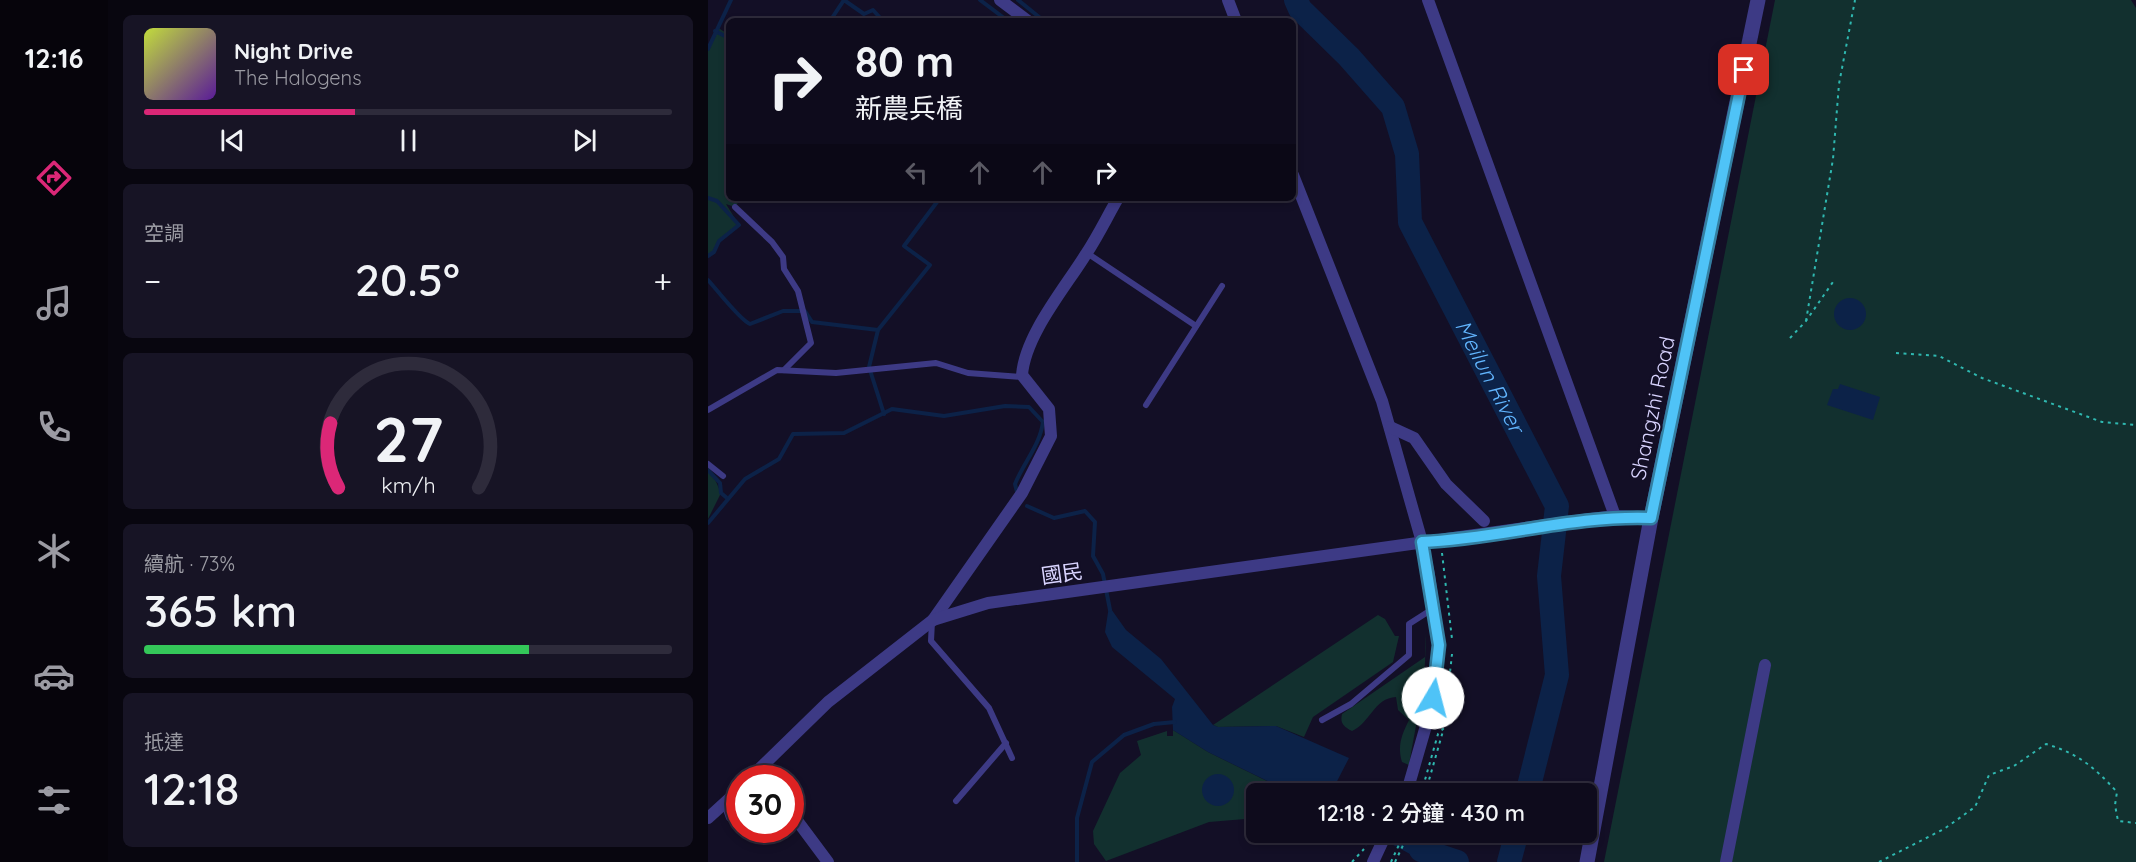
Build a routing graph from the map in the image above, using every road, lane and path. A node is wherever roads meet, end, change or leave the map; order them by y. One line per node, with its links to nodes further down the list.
1 (1000, 0): 6 (street)
2 (1228, 0): 7 (street)
3 (1428, 0): 26 (street)
4 (1758, 0): 27 (street, Shangzhi Road)
5 (1855, 0): 14 (path)
6 (1024, 18)
7 (1235, 18)
8 (1296, 183): 23 (street)
9 (1116, 201): 11 (street)
10 (735, 207): 18 (lane)
11 (1087, 253): 15 (lane); 19 (street)
12 (1835, 279): 14 (path)
13 (1222, 286): 15 (lane)
14 (1806, 321): 16 (path)
15 (1196, 326): 20 (lane)
16 (1790, 338)
17 (1896, 353): 22 (path)
18 (783, 370): 19 (lane); 21 (lane)
19 (1023, 377): 31 (street)
20 (1146, 405)
21 (708, 410)
22 (2136, 425)
23 (1390, 427): 28 (street); 29 (street)
24 (708, 464): 25 (lane)
25 (723, 476)
26 (1615, 516): 27 (street, 國民); 29 (street, 國民)
27 (1651, 518): 54 (street, Shangzhi Road)
28 (1484, 521)
29 (1422, 542): 30 (street); 31 (street, 國民)
30 (1434, 608): 33 (lane); 38 (street)
31 (933, 620): 35 (lane); 37 (street, 國民)
32 (1765, 665): 55 (street)
33 (1322, 720)
34 (1444, 728): 39 (path)
35 (1006, 743): 36 (lane); 40 (lane)
36 (1012, 759)
37 (765, 764)
38 (1410, 783)
39 (1430, 783)
40 (956, 801)
41 (724, 804): 42 (lane); 43 (street)
42 (726, 810)
43 (708, 819)
44 (2136, 823): 56 (path)
45 (804, 830): 50 (street)
46 (1363, 843): 51 (path)
47 (1382, 843): 52 (street)
48 (1402, 843): 53 (path)
49 (1402, 843): 53 (path)
50 (828, 862)
51 (1352, 862)
52 (1373, 862)
53 (1393, 862)
54 (1587, 862)
55 (1726, 862)
56 (1880, 862)

